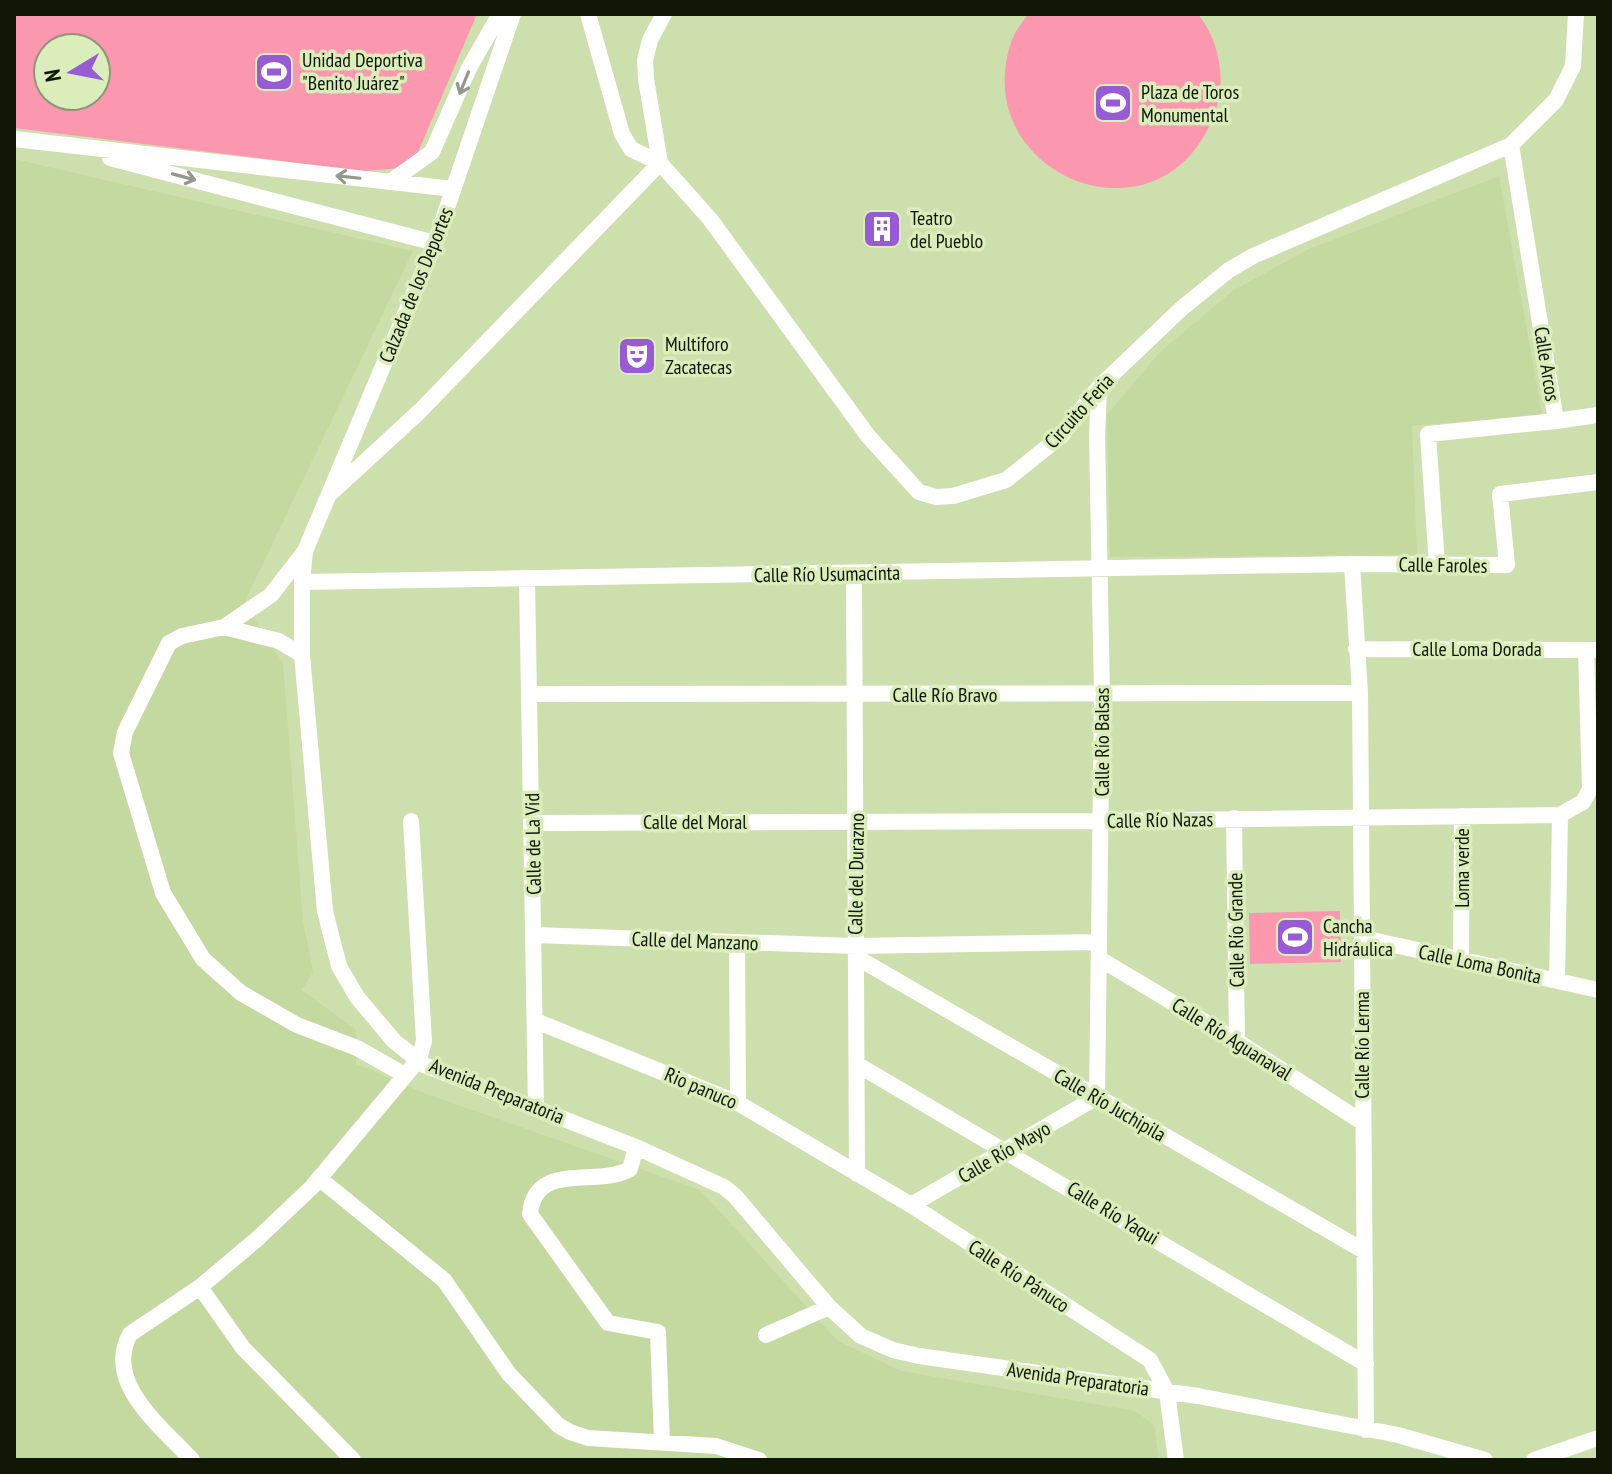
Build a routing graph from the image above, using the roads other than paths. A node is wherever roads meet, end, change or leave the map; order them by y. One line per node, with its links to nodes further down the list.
1 (500, 14): 10 (street, one-way to 10)
2 (513, 14): 11 (street, Calzada de los Deportes)
3 (588, 14): 9 (street, Circuito Feria)
4 (664, 14): 9 (street)
5 (1576, 14): 8 (street, Circuito Feria)
6 (14, 139): 7 (street)
7 (55, 143): 10 (street, one-way to 7); 12 (street, one-way to 12)
8 (1511, 145): 13 (street, Circuito Feria); 15 (street, Calle Arcos)
9 (660, 163): 13 (street, Circuito Feria); 17 (street)
10 (390, 182): 11 (street)
11 (453, 189): 12 (street, Calzada de los Deportes)
12 (435, 243): 17 (street, Calzada de los Deportes)
13 (1099, 387): 21 (street, Calle Río Balsas)
14 (1598, 415): 15 (street)
15 (1556, 421): 20 (street, Calle Arcos)
16 (1598, 482): 20 (street, Calle Faroles)
17 (328, 496): 18 (street, Calzada de los Deportes)
18 (305, 551): 24 (street, Avenida Preparatoria); 25 (street, Avenida Preparatoria)
19 (1352, 564): 20 (street, Calle Faroles); 21 (street, Calle Río Usumacinta); 26 (street, Calle Río Lerma)
20 (1437, 565)
21 (1100, 569): 22 (street, Calle Río Usumacinta); 32 (street, Calle Río Balsas)
22 (854, 574): 23 (street, Calle Río Usumacinta); 31 (street, Calle del Durazno)
23 (527, 580): 24 (street, Calle Río Usumacinta); 30 (street, Calle de La Vid)
24 (302, 582): 28 (street, Avenida Preparatoria)
25 (224, 627): 28 (street); 55 (street, Avenida Preparatoria)
26 (1356, 649): 27 (street, Calle Loma Dorada); 29 (street, Calle Río Lerma)
27 (1592, 650): 33 (street)
28 (302, 655): 53 (street, Avenida Preparatoria)
29 (1360, 693): 32 (street, Calle Río Bravo); 38 (street, Calle Río Lerma)
30 (530, 694): 31 (street, Calle Río Bravo); 42 (street, Calle de La Vid)
31 (856, 695): 32 (street, Calle Río Bravo); 40 (street, Calle del Durazno)
32 (1102, 695): 41 (street, Calle Río Balsas)
33 (1593, 696): 34 (street)
34 (1594, 789): 35 (street)
35 (1560, 815): 36 (street, Loma verde); 49 (street)
36 (1462, 816): 38 (street, Calle Río Nazas); 48 (street, Loma verde)
37 (1234, 818): 38 (street, Calle Río Nazas); 41 (street, Calle Río Nazas); 52 (street, Calle Río Grande)
38 (1360, 818): 44 (street, Calle Río Lerma)
39 (411, 821): 53 (street)
40 (857, 821): 41 (street, Calle Río Nazas); 42 (street, Calle del Moral); 47 (street, Calle del Durazno)
41 (1102, 821): 46 (street, Calle Río Balsas)
42 (532, 823): 43 (street, Calle de La Vid)
43 (534, 935): 45 (street, Calle del Manzano); 51 (street, Calle de La Vid)
44 (1363, 938): 48 (street, Calle Loma Bonita); 59 (street, Calle Río Lerma)
45 (737, 943): 47 (street, Calle del Manzano); 57 (street)
46 (1100, 951): 47 (street); 52 (street, Calle Río Aguanaval); 56 (street, Calle Río Balsas)
47 (856, 952): 54 (street, Calle del Durazno); 56 (street, Calle Río Juchipila)
48 (1461, 960): 49 (street, Calle Loma Bonita)
49 (1557, 981): 50 (street, Calle Loma Bonita)
50 (1598, 990)
51 (536, 1021): 57 (street, Rio panuco); 58 (street, Calle de La Vid)
52 (1237, 1041): 59 (street, Calle Río Aguanaval)
53 (419, 1059): 55 (street); 58 (street, Avenida Preparatoria)
54 (858, 1065): 61 (street, Calle Río Yaqui); 62 (street, Calle del Durazno)
55 (405, 1075): 63 (street)
56 (1097, 1097): 61 (street, Calle Río Mayo); 65 (street, Calle Río Juchipila)
57 (738, 1103): 62 (street, Rio panuco)
58 (536, 1107): 60 (street, Avenida Preparatoria)
59 (1362, 1122): 65 (street, Calle Río Lerma)
60 (636, 1147): 67 (street, Avenida Preparatoria); 73 (street)
61 (1007, 1151): 64 (street, Calle Río Mayo); 69 (street, Calle Río Yaqui)
62 (857, 1174): 64 (street, Calle Río Pánuco)
63 (320, 1179): 66 (street); 73 (street)
64 (911, 1205): 70 (street, Calle Río Pánuco)
65 (1364, 1251): 69 (street, Calle Río Lerma)
66 (200, 1287): 74 (street); 75 (street)
67 (829, 1307): 68 (street); 70 (street, Avenida Preparatoria)
68 (766, 1335)
69 (1366, 1364): 71 (street, Calle Río Lerma)
70 (1167, 1392): 71 (street, Avenida Preparatoria); 77 (street)
71 (1366, 1430): 78 (street, Avenida Preparatoria)
72 (1596, 1438): 79 (street); 80 (street)
73 (662, 1443): 76 (street)
74 (192, 1460)
75 (353, 1460)
76 (759, 1460)
77 (1176, 1460)
78 (1485, 1460)
79 (1534, 1460)
80 (1572, 1460)

